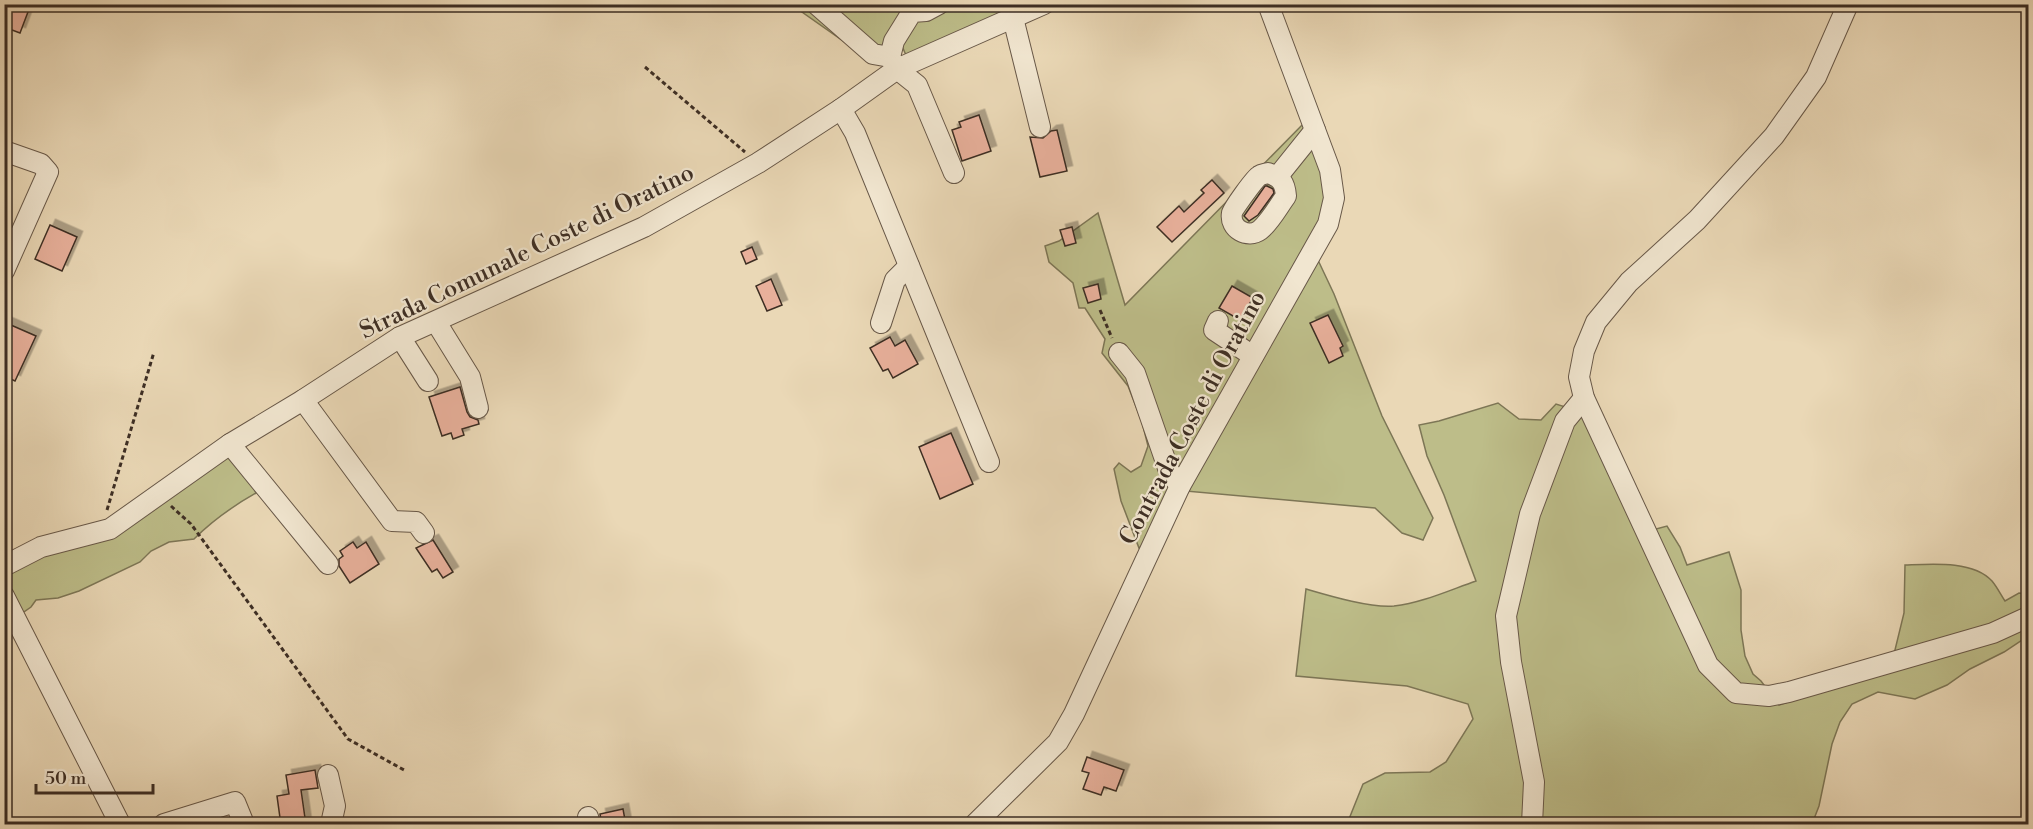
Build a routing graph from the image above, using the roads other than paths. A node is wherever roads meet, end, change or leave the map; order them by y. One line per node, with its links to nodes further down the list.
1 (816, 4): 7 (street)
2 (939, 4): 7 (street)
3 (1044, 4): 6 (street, Strada Comunale Coste di Oratino)
4 (1268, 4): 10 (street, Contrada Coste di Oratino)
5 (1848, 4): 23 (street)
6 (1013, 18): 7 (street, Strada Comunale Coste di Oratino); 9 (street)
7 (894, 63): 8 (street, Strada Comunale Coste di Oratino); 12 (street)
8 (841, 109): 14 (street); 17 (street, Strada Comunale Coste di Oratino)
9 (1040, 127)
10 (1315, 130): 13 (street); 21 (street, Contrada Coste di Oratino)
11 (4, 151): 15 (street)
12 (954, 172)
13 (1278, 176)
14 (909, 266): 18 (street); 27 (street)
15 (4, 271)
16 (1218, 321): 21 (street)
17 (436, 322): 19 (street, Strada Comunale Coste di Oratino); 25 (street)
18 (881, 323)
19 (400, 338): 22 (street); 24 (street, Strada Comunale Coste di Oratino)
20 (1119, 353): 28 (street)
21 (1253, 356): 28 (street, Contrada Coste di Oratino)
22 (428, 381)
23 (1584, 398): 33 (street); 40 (street)
24 (303, 400): 26 (street, Strada Comunale Coste di Oratino); 29 (street)
25 (478, 408)
26 (230, 444): 30 (street); 31 (street, Strada Comunale Coste di Oratino)
27 (990, 462)
28 (1180, 486): 39 (street, Contrada Coste di Oratino)
29 (424, 533)
30 (328, 564)
31 (4, 566)
32 (4, 596): 35 (street)
33 (2028, 617)
34 (328, 775): 38 (street)
35 (120, 825)
36 (164, 825): 37 (street)
37 (244, 825)
38 (331, 825)
39 (975, 825)
40 (1532, 825)

